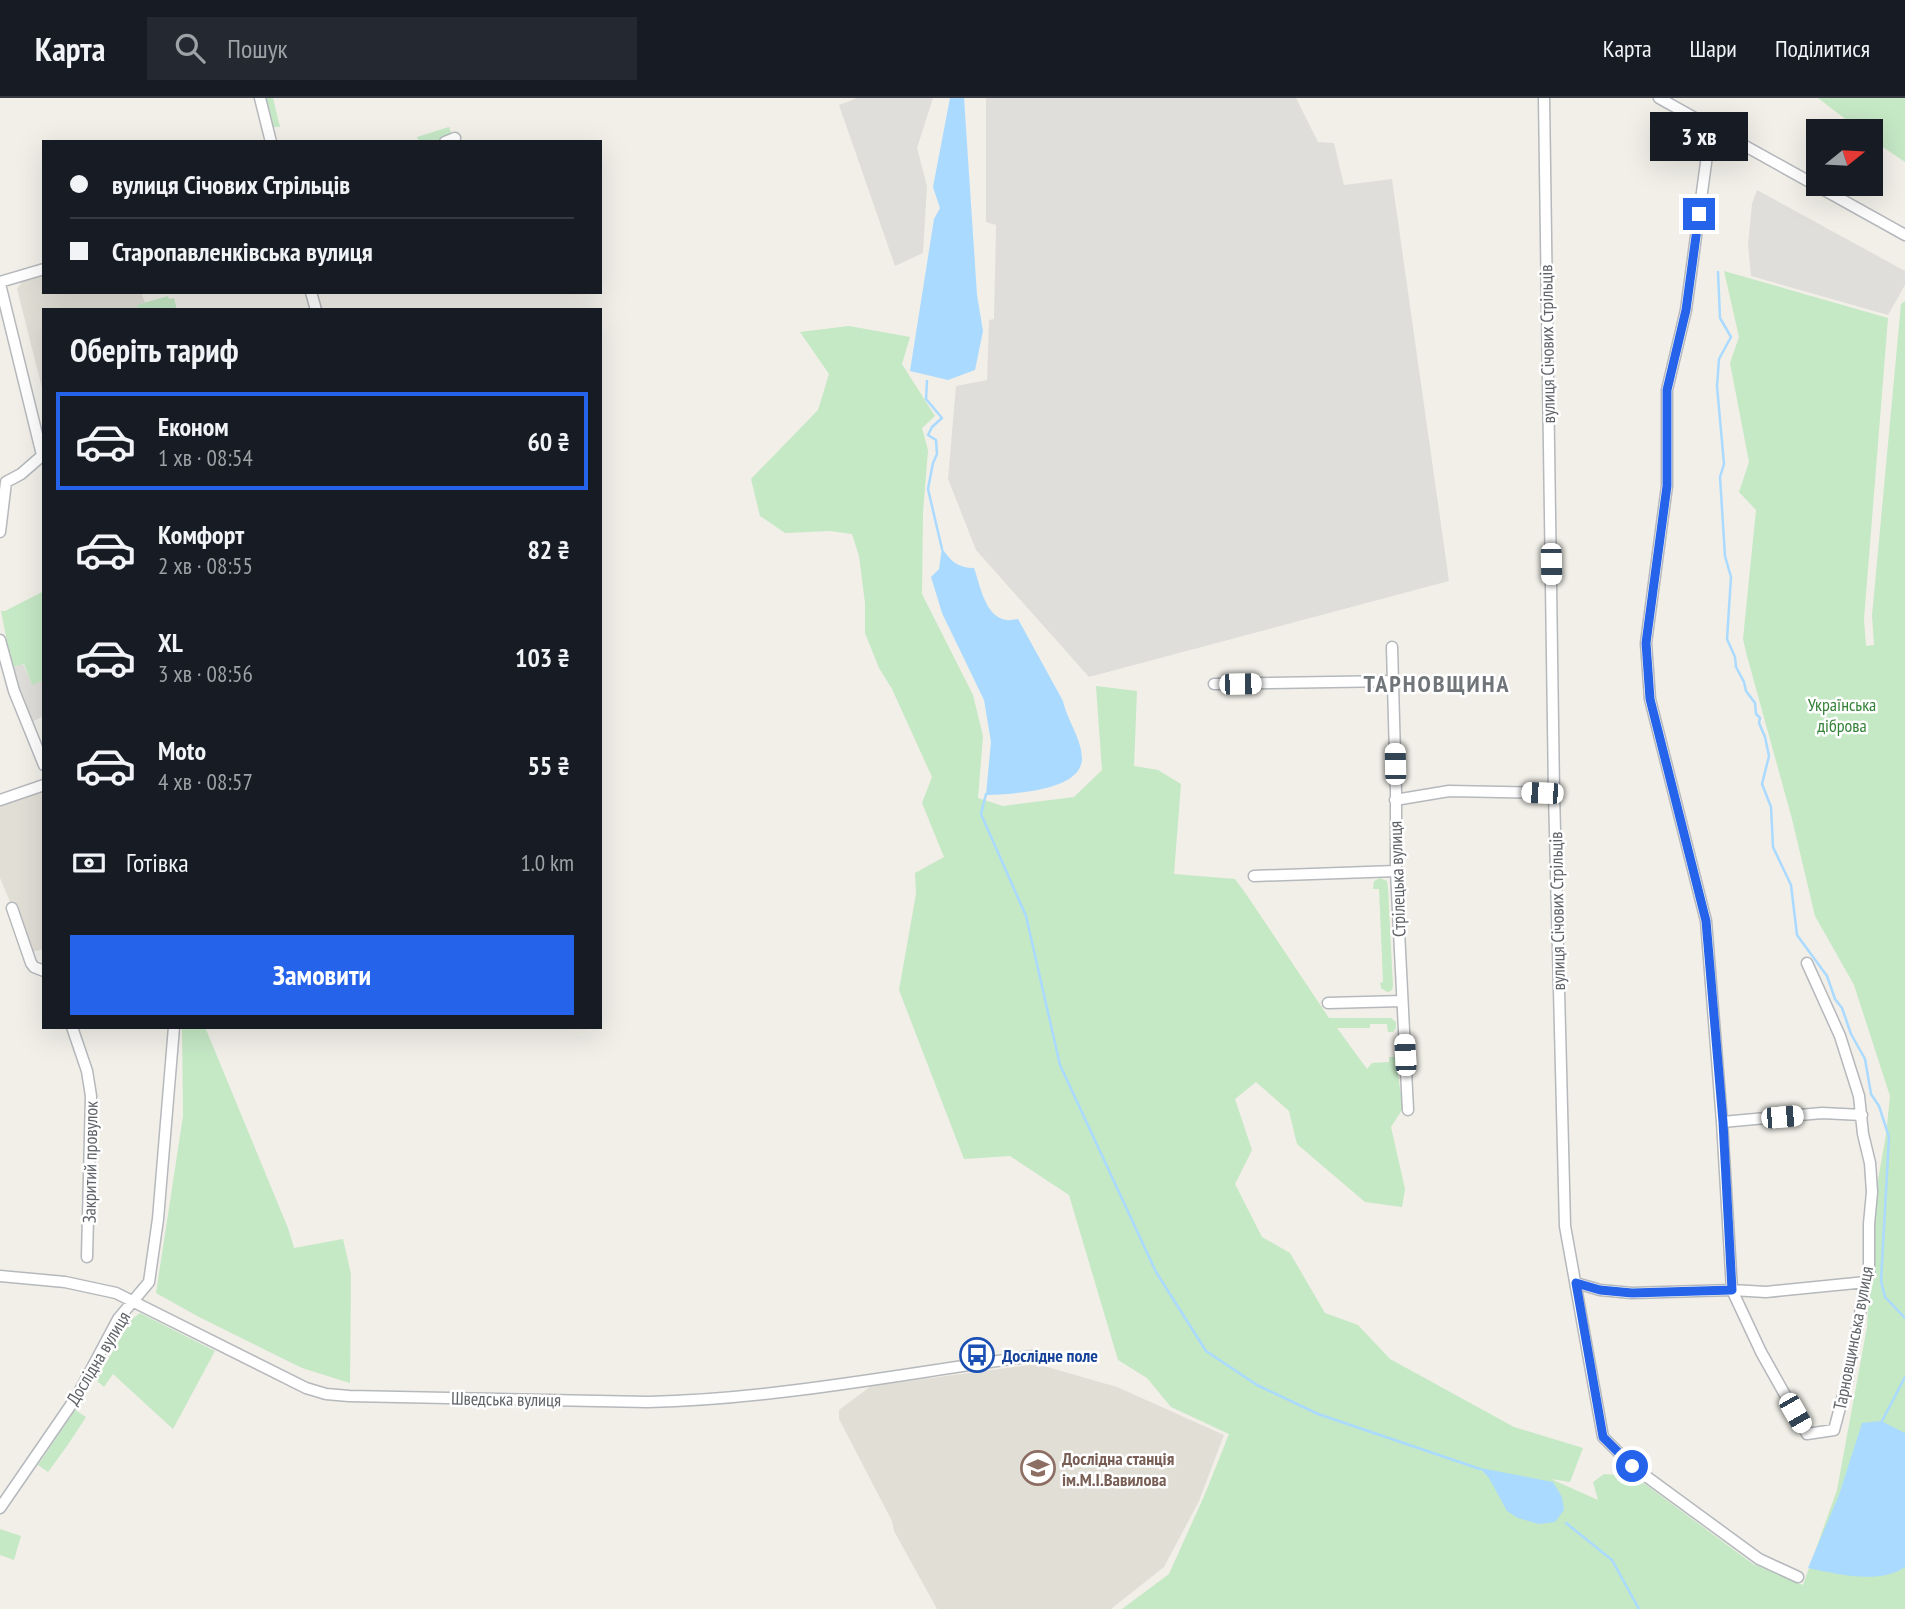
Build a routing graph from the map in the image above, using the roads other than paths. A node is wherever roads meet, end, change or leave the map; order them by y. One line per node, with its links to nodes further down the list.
1 (260, 98): 5 (street)
2 (1544, 98): 19 (street, вулиця Січових Стрільців)
3 (1659, 98): 4 (street)
4 (1711, 127): 6 (street); 33 (street)
5 (270, 140)
6 (1905, 235)
7 (42, 270): 8 (street)
8 (0, 283): 9 (street)
9 (42, 451)
10 (42, 456): 11 (street)
11 (3, 482): 12 (street)
12 (0, 532)
13 (0, 640): 17 (street)
14 (1392, 647): 15 (street, Стрілецька вулиця)
15 (1393, 681): 16 (street); 21 (street, Стрілецька вулиця)
16 (1214, 684)
17 (42, 760)
18 (42, 786): 20 (street)
19 (1554, 793): 21 (street); 37 (street, вулиця Січових Стрільців)
20 (0, 800)
21 (1395, 800): 22 (street, Стрілецька вулиця)
22 (1396, 871): 23 (street); 27 (street, Стрілецька вулиця)
23 (1254, 876)
24 (12, 908): 26 (street)
25 (1807, 963): 32 (street, Тарновщинська вулиця)
26 (42, 970)
27 (1402, 1001): 28 (street); 31 (street, Стрілецька вулиця)
28 (1328, 1003)
29 (73, 1029): 34 (street, Закритий провулок)
30 (174, 1029): 39 (street, Дослідна вулиця)
31 (1408, 1110)
32 (1862, 1115): 33 (street); 36 (street, Тарновщинська вулиця)
33 (1723, 1122): 38 (street)
34 (87, 1257)
35 (0, 1276): 39 (street, Шведська вулиця)
36 (1866, 1282): 38 (street); 38 (street, Тарновщинська вулиця)
37 (1576, 1283): 38 (street); 42 (street, вулиця Січових Стрільців)
38 (1732, 1290)
39 (133, 1301): 40 (street, Шведська вулиця); 41 (street, Дослідна вулиця)
40 (1033, 1356)
41 (0, 1508)
42 (1798, 1577)

